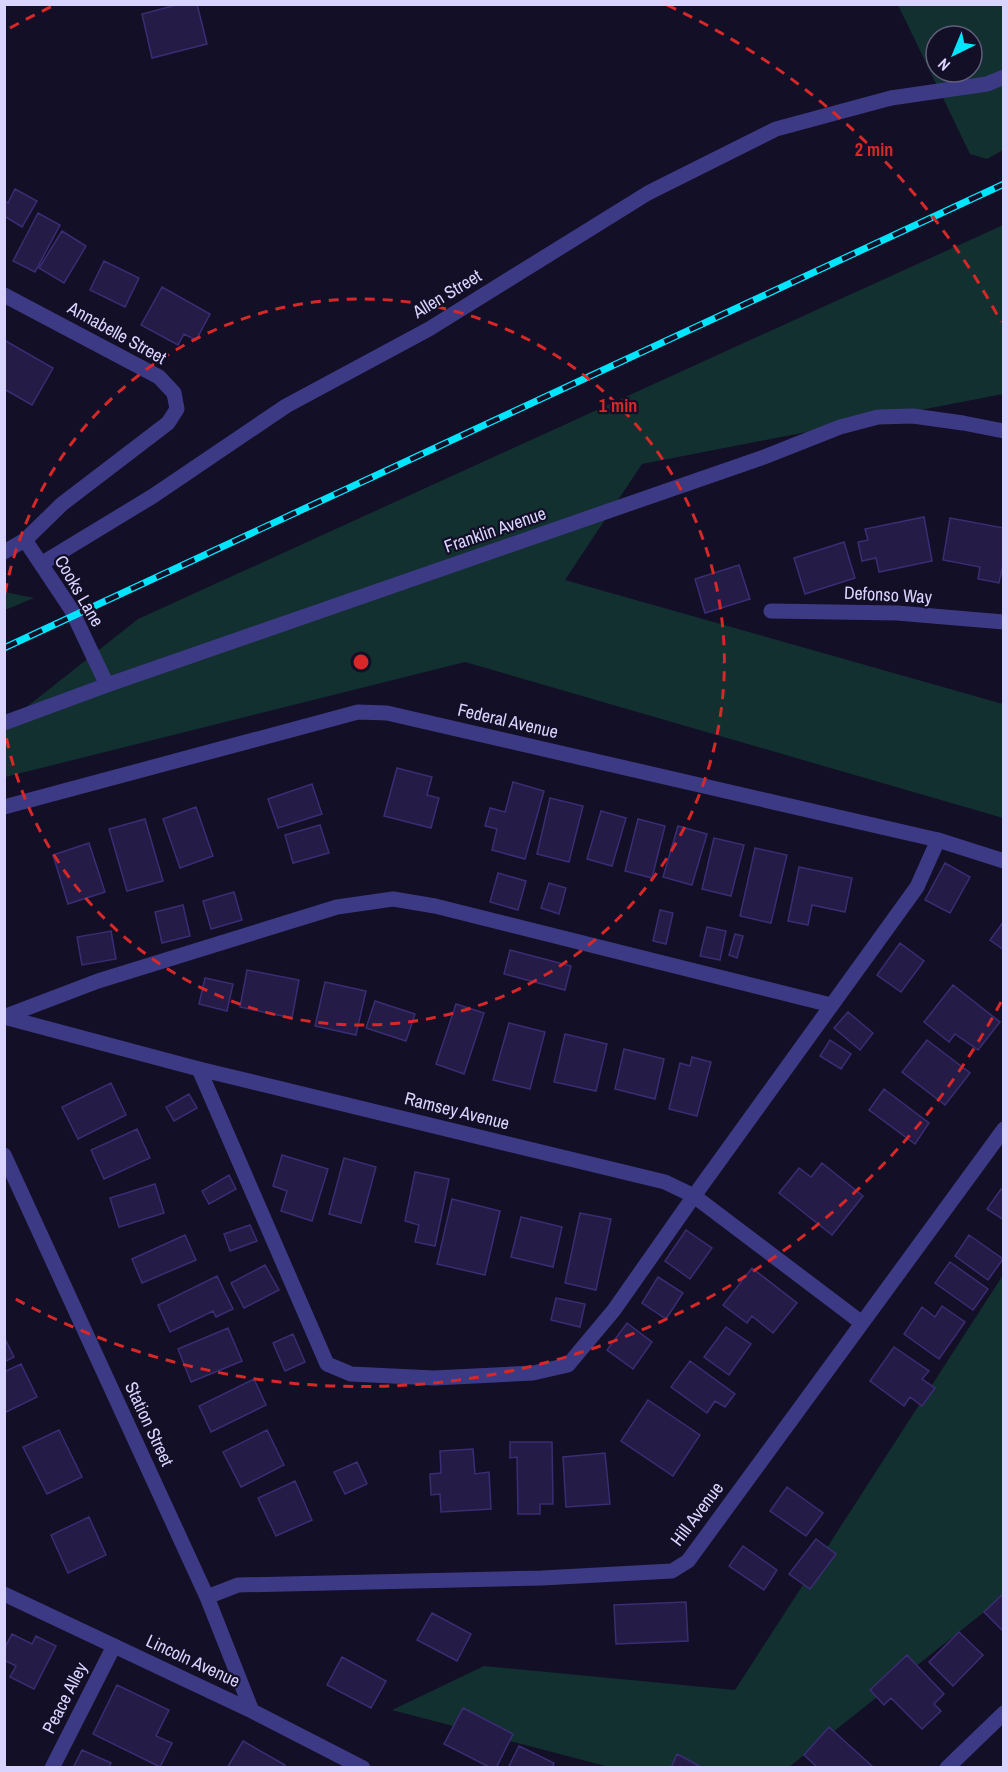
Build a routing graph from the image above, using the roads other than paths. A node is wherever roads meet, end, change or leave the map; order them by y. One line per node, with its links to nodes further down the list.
1 (1004, 77): 6 (street, Allen Street)
2 (4, 294): 4 (street, Annabelle Street)
3 (1004, 431): 9 (street, Franklin Avenue)
4 (25, 540): 5 (street); 6 (street, Cooks Lane)
5 (4, 552)
6 (41, 564): 9 (street, Cooks Lane)
7 (771, 611): 8 (street, Defonso Way)
8 (1004, 622)
9 (107, 686): 10 (street, Franklin Avenue)
10 (4, 723)
11 (4, 807): 12 (street, Federal Avenue)
12 (938, 840): 13 (street, Federal Avenue); 14 (street)
13 (1004, 861)
14 (831, 1005): 15 (street); 19 (street)
15 (5, 1017): 16 (street, Ramsey Avenue)
16 (199, 1069): 19 (street, Ramsey Avenue); 19 (street)
17 (1004, 1129): 20 (street, Hill Avenue)
18 (4, 1155): 22 (street, Station Street)
19 (693, 1196): 20 (street, Ramsey Avenue)
20 (862, 1323): 22 (street, Hill Avenue)
21 (4, 1594): 23 (street, Lincoln Avenue)
22 (207, 1597): 24 (street, Station Street)
23 (114, 1646): 24 (street, Lincoln Avenue); 26 (street, Peace Alley)
24 (252, 1711): 27 (street, Lincoln Avenue)
25 (1004, 1713): 28 (street)
26 (52, 1767)
27 (363, 1767)
28 (947, 1767)

